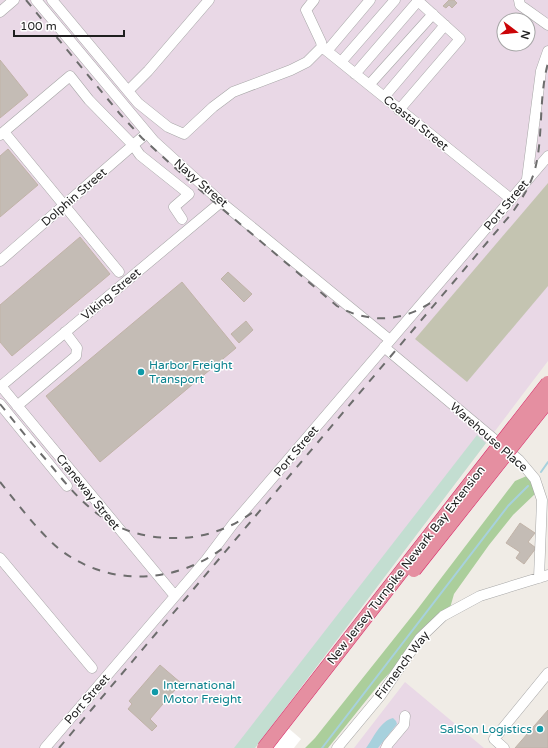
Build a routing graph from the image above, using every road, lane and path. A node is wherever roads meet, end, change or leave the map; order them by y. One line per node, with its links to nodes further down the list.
1 (14, 0): 10 (street)
2 (36, 0): 22 (street, Navy Street)
3 (52, 0): 19 (street)
4 (209, 0): 19 (street)
5 (314, 0): 14 (street)
6 (370, 0): 14 (street)
7 (395, 0): 16 (street)
8 (518, 0): 13 (street)
9 (418, 1): 11 (street); 17 (street)
10 (0, 12)
11 (433, 14): 12 (street); 18 (street)
12 (445, 25): 20 (street); 21 (street)
13 (548, 25)
14 (324, 49): 16 (street, Coastal Street); 19 (street)
15 (548, 51): 26 (street)
16 (341, 62): 17 (street, Coastal Street)
17 (355, 74): 18 (street, Coastal Street)
18 (369, 85): 20 (street, Coastal Street)
19 (128, 91)
20 (384, 97): 21 (street, Coastal Street)
21 (399, 110): 27 (street, Coastal Street)
22 (147, 133): 24 (street, Dolphin Street); 28 (street, Navy Street)
23 (2, 134): 24 (street); 29 (street)
24 (133, 146): 29 (street, Dolphin Street); 30 (street)
25 (548, 156): 26 (street, Port Street)
26 (526, 180): 27 (street, Port Street)
27 (511, 199): 34 (street, Port Street)
28 (221, 202): 33 (street, Viking Street); 34 (street, Navy Street)
29 (64, 205): 31 (street, Dolphin Street); 32 (street)
30 (182, 218)
31 (0, 261)
32 (119, 272)
33 (65, 332): 36 (street, Viking Street); 39 (street)
34 (387, 344): 42 (street, Warehouse Place); 43 (street, Port Street)
35 (548, 383): 48 (highway, New Jersey Turnpike Newark Bay Extension, bridge)
36 (1, 386): 39 (street, Craneway Street)
37 (548, 401): 49 (highway, New Jersey Turnpike Newark Bay Extension, bridge)
38 (0, 404): 40 (street, Craneway Street)
39 (17, 406): 43 (street, Craneway Street)
40 (68, 486)
41 (0, 558): 44 (street)
42 (544, 576): 50 (street, Firmench Way)
43 (175, 596): 47 (street, Port Street)
44 (92, 668)
45 (548, 673): 52 (street)
46 (405, 716): 51 (street)
47 (46, 748)
48 (264, 748)
49 (274, 748)
50 (337, 748)
51 (386, 748)
52 (504, 748)

